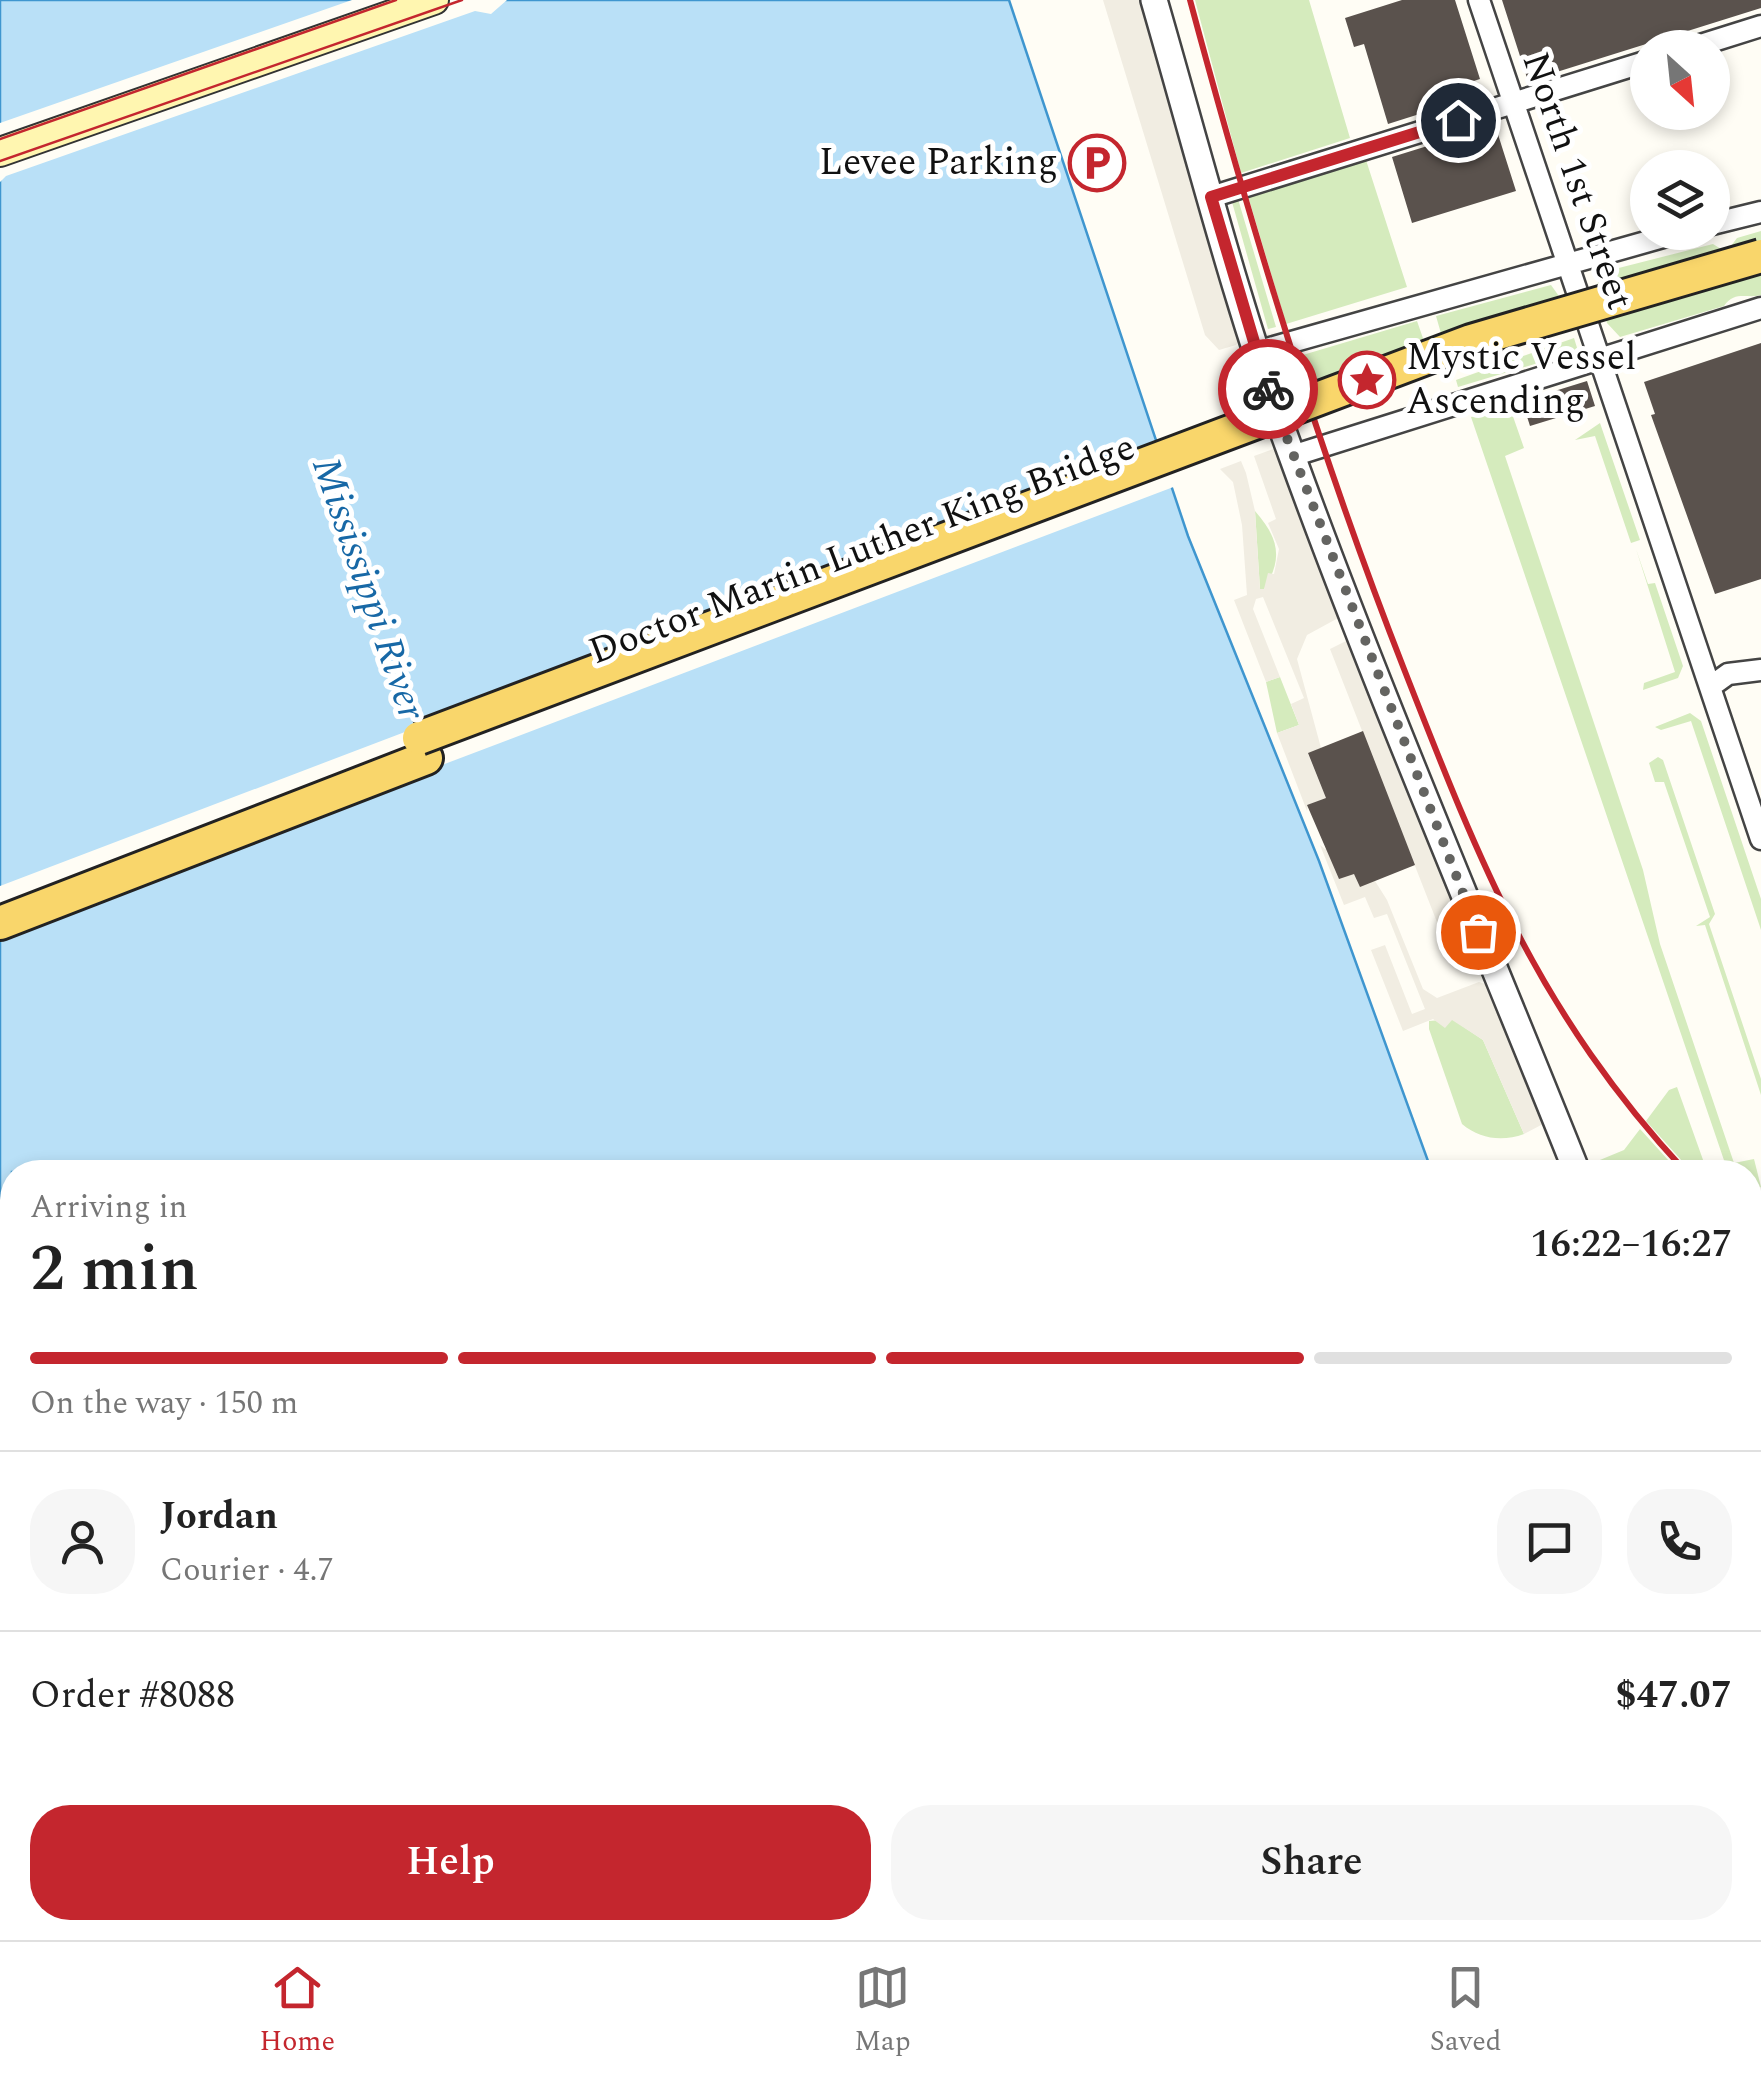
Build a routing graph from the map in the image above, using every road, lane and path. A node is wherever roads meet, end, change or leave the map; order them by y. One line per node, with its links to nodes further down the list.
1 (434, 0): 8 (main road)
2 (1154, 0): 9 (street)
3 (1480, 0): 7 (street, North 1st Street)
4 (1761, 26): 5 (street)
5 (1730, 36)
6 (1630, 67): 7 (street)
7 (1514, 103): 9 (street); 14 (street, North 1st Street)
8 (0, 152)
9 (1211, 197): 17 (street)
10 (1761, 212): 11 (street)
11 (1730, 220)
12 (1630, 245): 14 (street)
13 (1761, 256): 23 (main road, Doctor Martin Luther King Bridge, bridge)
14 (1568, 262): 17 (street); 18 (street, North 1st Street)
15 (1761, 274): 24 (main road, Doctor Martin Luther King Bridge)
16 (1761, 308): 18 (street)
17 (1256, 352): 19 (street)
18 (1599, 357): 19 (street); 21 (street, North 1st Street)
19 (1292, 456): 25 (street)
20 (1761, 671): 21 (street)
21 (1710, 688): 22 (street, North 1st Street)
22 (1761, 840)
23 (0, 900)
24 (0, 922)
25 (1572, 1160)

